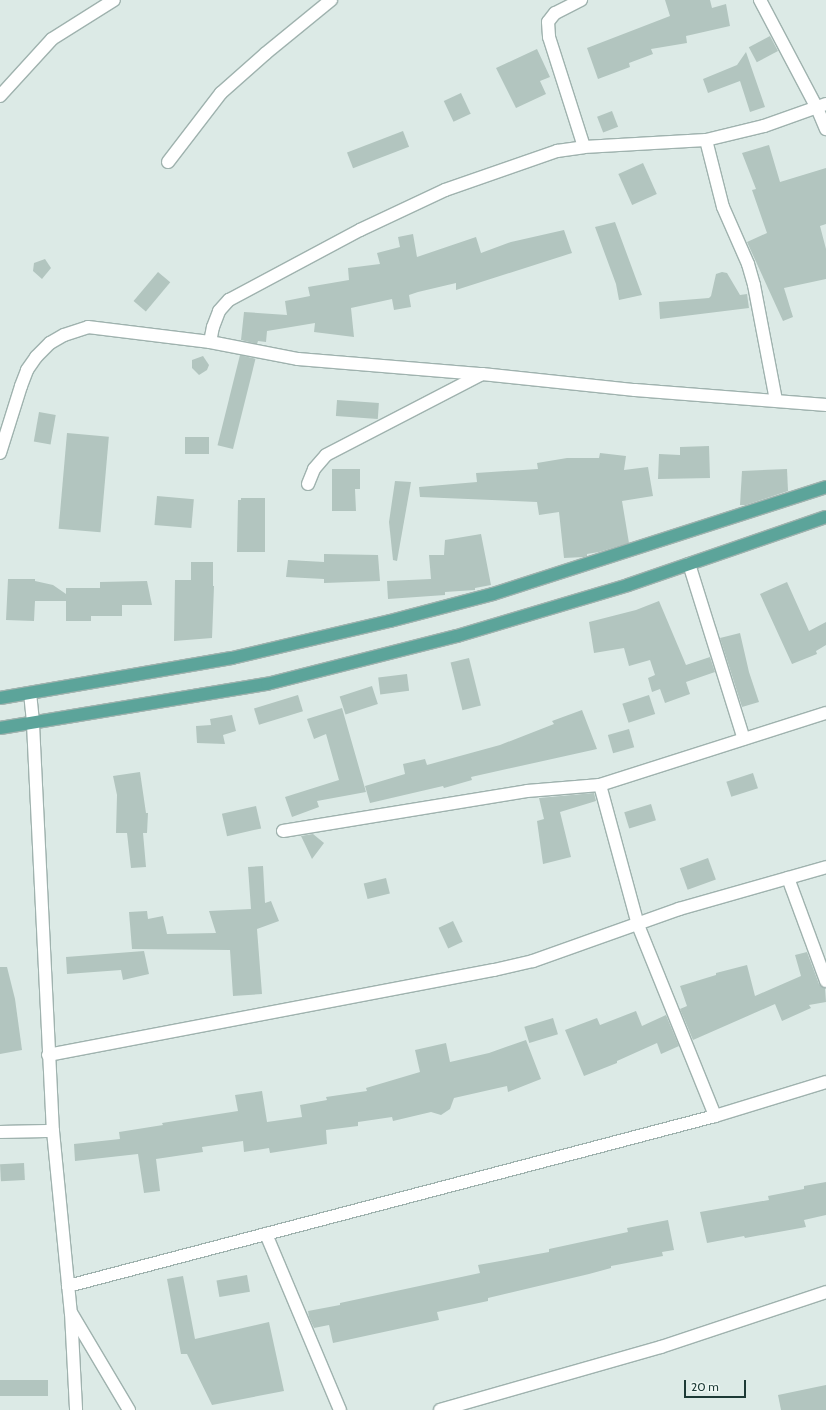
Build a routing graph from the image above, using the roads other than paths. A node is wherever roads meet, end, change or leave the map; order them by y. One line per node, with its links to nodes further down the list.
1 (114, 0): 5 (street)
2 (331, 0): 10 (street)
3 (581, 0): 9 (street)
4 (760, 0): 6 (street)
5 (0, 96)
6 (821, 106): 7 (street); 8 (street)
7 (826, 129)
8 (706, 140): 9 (street); 13 (street)
9 (584, 147): 11 (street)
10 (168, 162)
11 (210, 342): 12 (street); 15 (street)
12 (482, 374): 13 (street); 16 (street)
13 (776, 400): 14 (street)
14 (826, 405)
15 (0, 453)
16 (308, 484)
17 (826, 487): 20 (main road)
18 (826, 517): 19 (main road)
19 (689, 564): 23 (main road); 25 (street)
20 (30, 693): 21 (main road); 23 (street)
21 (0, 698)
22 (826, 713): 25 (street)
23 (33, 724): 24 (main road); 32 (street)
24 (0, 728)
25 (744, 739): 26 (street)
26 (600, 785): 27 (street); 30 (street)
27 (283, 831)
28 (826, 867): 29 (street)
29 (788, 878): 30 (street); 31 (street)
30 (638, 925): 32 (street); 34 (street)
31 (826, 981)
32 (48, 1055): 35 (street)
33 (826, 1082): 34 (street)
34 (715, 1116): 37 (street)
35 (53, 1131): 36 (street); 38 (street)
36 (0, 1132)
37 (266, 1234): 38 (street); 43 (street)
38 (68, 1286): 40 (street)
39 (826, 1292): 44 (street)
40 (71, 1313): 41 (street); 42 (street)
41 (76, 1410)
42 (129, 1410)
43 (340, 1410)
44 (440, 1410)

